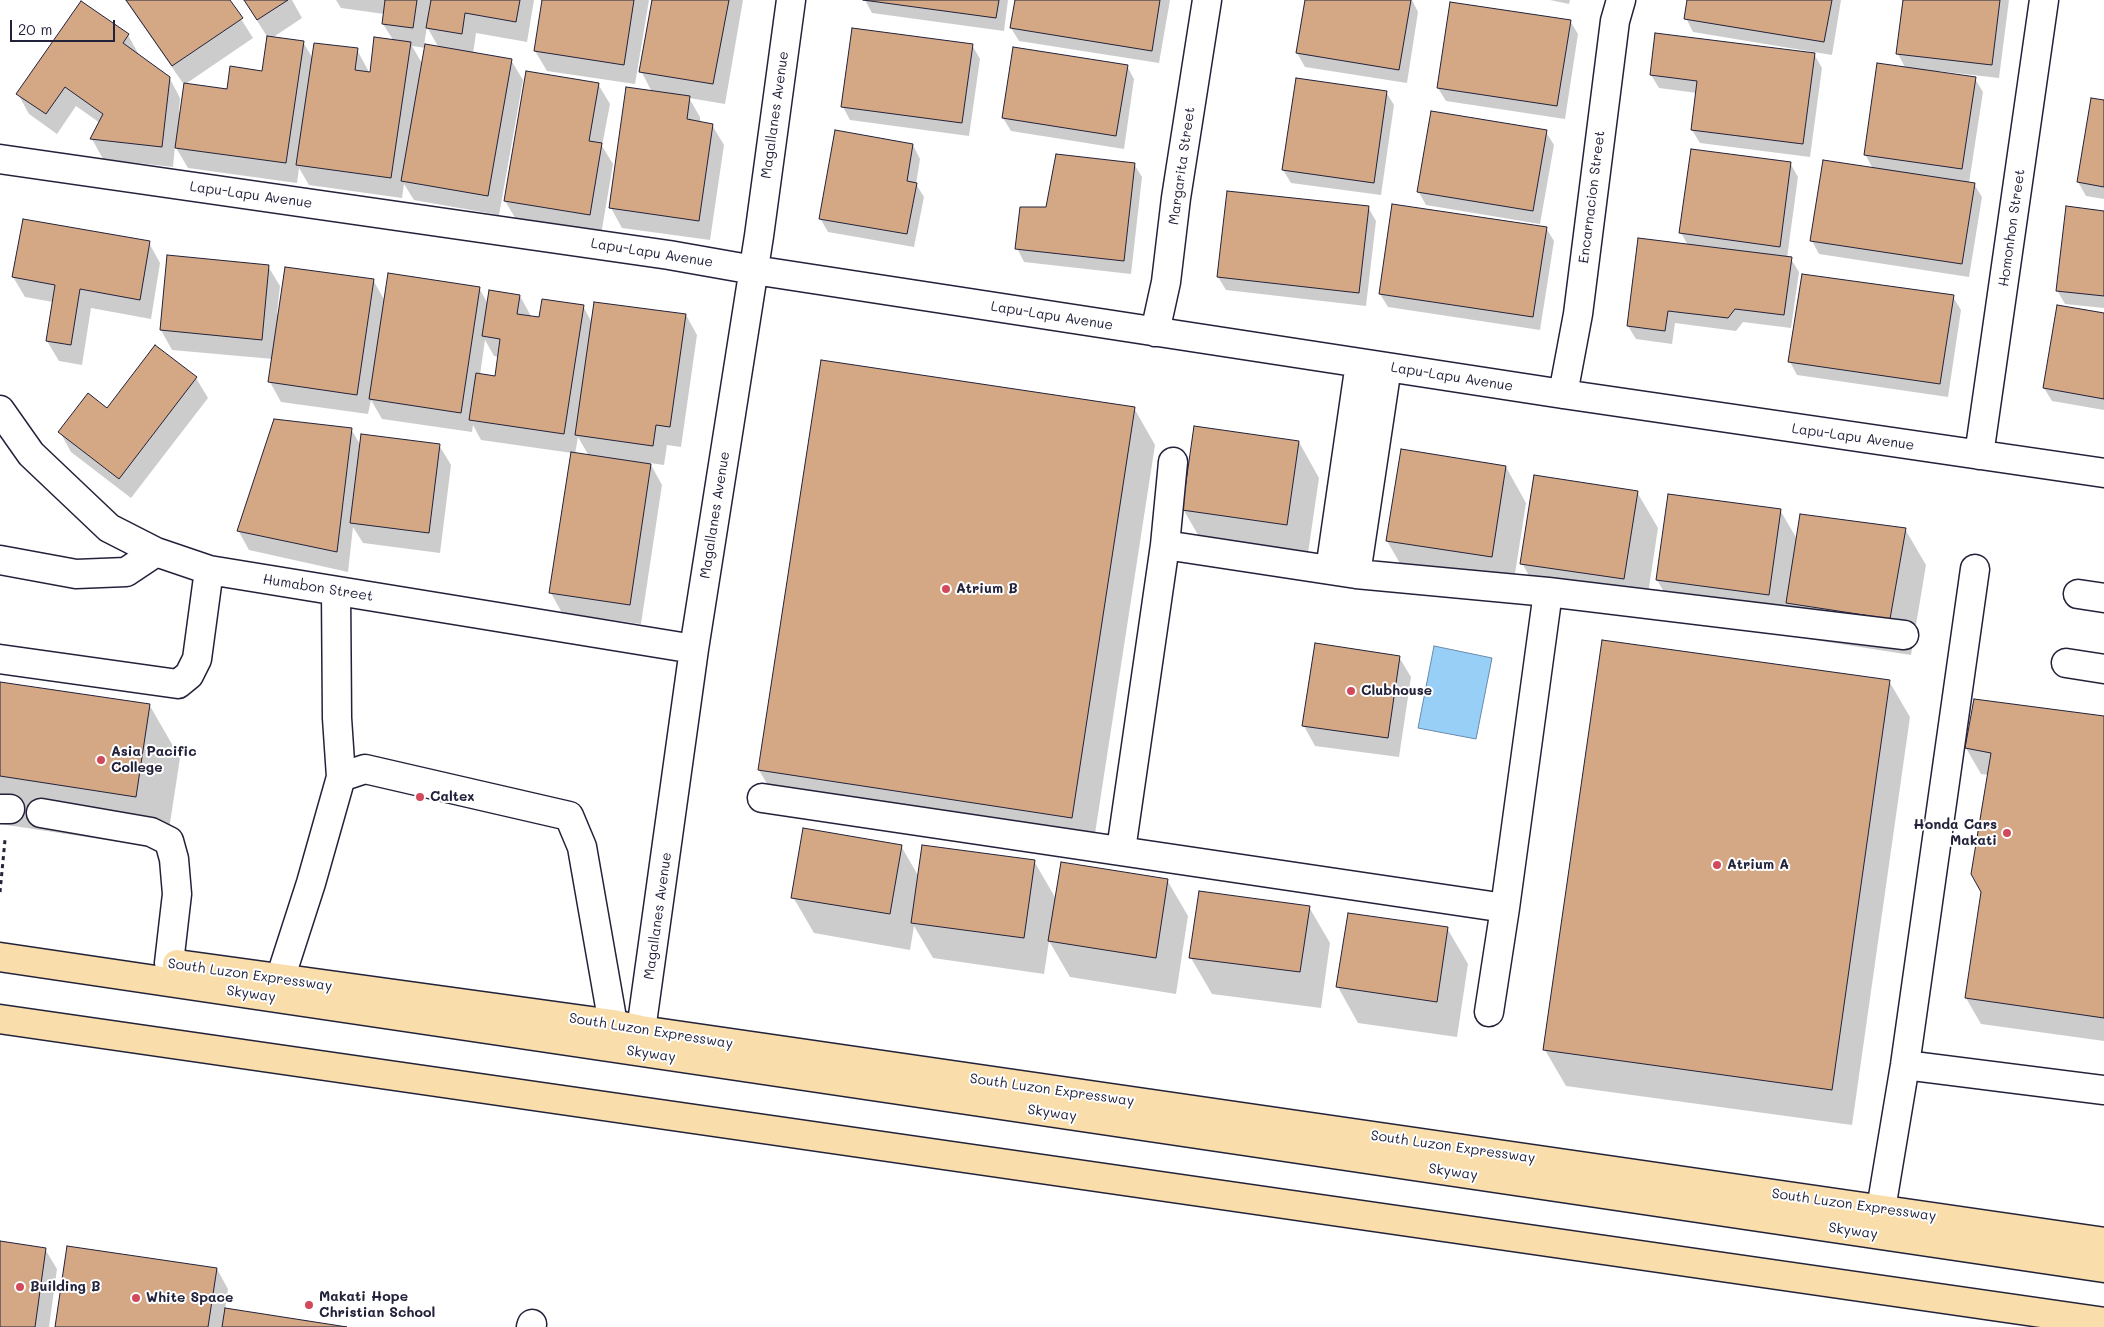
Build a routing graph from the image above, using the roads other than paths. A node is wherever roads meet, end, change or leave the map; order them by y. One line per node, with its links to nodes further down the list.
1 (791, 0): 6 (street, Magallanes Avenue)
2 (1207, 0): 7 (street, Margarita Street)
3 (1621, 0): 10 (street, Encarnacion Street)
4 (2044, 0): 12 (street, Homonhon Street)
5 (0, 159): 6 (street, Lapu-Lapu Avenue)
6 (754, 270): 7 (street, Lapu-Lapu Avenue); 24 (street, Magallanes Avenue)
7 (1155, 332): 8 (street, Lapu-Lapu Avenue)
8 (1360, 363): 9 (street, Lapu-Lapu Avenue); 20 (street)
9 (1387, 368): 10 (street, Lapu-Lapu Avenue); 20 (street)
10 (1563, 394): 12 (street, Lapu-Lapu Avenue)
11 (0, 410): 16 (street, Humabon Street)
12 (1979, 456): 14 (street, Lapu-Lapu Avenue)
13 (1173, 462): 15 (street)
14 (2104, 473)
15 (1165, 545): 20 (street); 31 (street)
16 (156, 552): 17 (street); 19 (street, Humabon Street)
17 (0, 560)
18 (1975, 569): 42 (street)
19 (209, 570): 21 (street, Humabon Street); 25 (street)
20 (1343, 572): 22 (street)
21 (336, 591): 24 (street, Humabon Street); 28 (street)
22 (1548, 592): 23 (street); 32 (street)
23 (1904, 634)
24 (694, 649): 41 (street, Magallanes Avenue)
25 (0, 659)
26 (2066, 663): 27 (street)
27 (2104, 669)
28 (341, 777): 36 (street); 39 (street)
29 (762, 798): 31 (street)
30 (41, 813): 35 (street)
31 (1121, 850): 32 (street)
32 (1505, 908): 37 (street)
33 (0, 940): 35 (highway, South Luzon Expressway)
34 (0, 957): 46 (highway, Skyway)
35 (169, 963): 36 (highway, South Luzon Expressway)
36 (280, 979): 39 (highway, South Luzon Expressway)
37 (1489, 1012)
38 (0, 1020): 47 (highway)
39 (613, 1024): 41 (highway, South Luzon Expressway)
40 (0, 1030): 48 (highway)
41 (641, 1030): 44 (highway, South Luzon Expressway)
42 (1905, 1065): 43 (street); 44 (street)
43 (2104, 1090)
44 (1881, 1209): 45 (highway, South Luzon Expressway)
45 (2104, 1242)
46 (2104, 1268)
47 (2104, 1322)
48 (2103, 1327)

